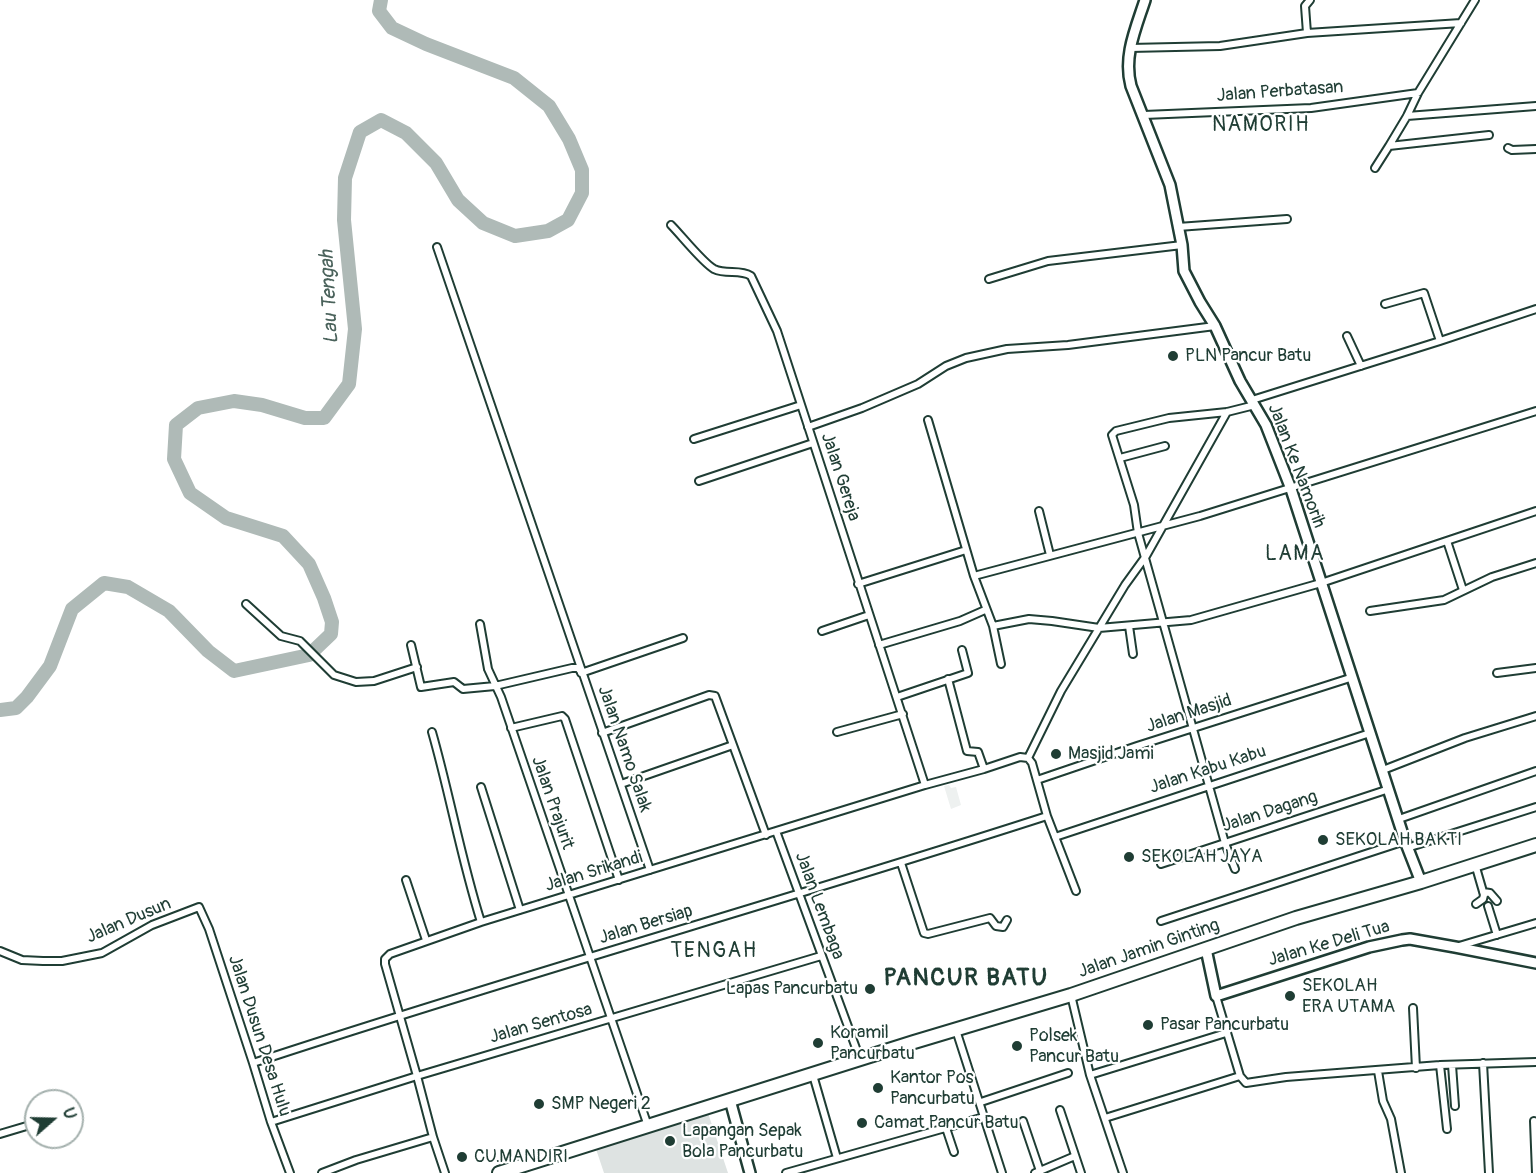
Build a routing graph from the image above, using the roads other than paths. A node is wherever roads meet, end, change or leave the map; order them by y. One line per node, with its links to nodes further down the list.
1 (1145, 0): 6 (street, Jalan Ke Namorih)
2 (1310, 0): 5 (street)
3 (1475, 0): 4 (street)
4 (1461, 22): 5 (street); 7 (street)
5 (1307, 33): 6 (street)
6 (1130, 48): 9 (street, Jalan Ke Namorih)
7 (1418, 93): 9 (street, Jalan Perbatasan); 10 (street)
8 (1536, 106): 10 (street)
9 (1144, 115): 18 (street, Jalan Ke Namorih)
10 (1407, 117): 12 (street)
11 (1489, 135): 12 (street)
12 (1389, 146): 15 (street)
13 (1508, 147): 14 (street)
14 (1536, 149)
15 (1375, 168)
16 (1287, 219): 18 (street)
17 (670, 225): 29 (street, Jalan Gereja)
18 (1178, 226): 19 (street, Jalan Ke Namorih)
19 (1182, 245): 21 (street); 24 (street, Jalan Ke Namorih)
20 (437, 247): 71 (street)
21 (988, 279)
22 (1385, 304): 26 (street)
23 (1536, 309): 26 (street)
24 (1215, 326): 28 (street, Jalan Ke Namorih); 33 (street)
25 (1347, 336): 27 (street)
26 (1440, 341): 27 (street)
27 (1361, 366): 28 (street)
28 (1254, 402): 31 (street); 39 (street, Jalan Ke Namorih)
29 (801, 405): 33 (street, Jalan Gereja); 34 (street)
30 (1536, 411): 39 (street)
31 (1227, 412): 37 (street); 42 (street)
32 (928, 420): 45 (street)
33 (808, 427): 35 (street, Jalan Gereja)
34 (694, 439)
35 (813, 443): 38 (street); 51 (street, Jalan Gereja)
36 (1165, 446): 37 (street)
37 (1120, 458): 43 (street)
38 (699, 481)
39 (1291, 489): 42 (street); 50 (street, Jalan Ke Namorih)
40 (1039, 511): 46 (street)
41 (1536, 511): 44 (street)
42 (1162, 527): 43 (street); 47 (street)
43 (1138, 533): 46 (street); 47 (street)
44 (1447, 541): 50 (street); 52 (street)
45 (966, 550): 49 (street); 51 (street)
46 (1050, 555): 49 (street)
47 (1146, 556): 57 (street); 61 (street)
48 (1536, 563): 52 (street)
49 (974, 576): 54 (street)
50 (1321, 583): 57 (street); 73 (street, Jalan Ke Namorih)
51 (858, 584): 56 (street, Jalan Gereja)
52 (1463, 590): 55 (street)
53 (246, 604): 69 (street)
54 (985, 610): 59 (street); 65 (street)
55 (1370, 611)
56 (869, 615): 62 (street); 65 (street, Jalan Gereja)
57 (1164, 622): 60 (street); 80 (street)
58 (480, 624): 75 (street, Jalan Prajurit)
59 (993, 626): 61 (street); 68 (street)
60 (1129, 626): 61 (street); 67 (street)
61 (1099, 628): 86 (street)
62 (822, 631)
63 (683, 638): 71 (street, Jalan Namo Salak)
64 (411, 645): 69 (street)
65 (879, 645): 76 (street, Jalan Gereja)
66 (962, 650): 74 (street)
67 (1133, 654)
68 (1000, 664)
69 (417, 667): 75 (street)
70 (1536, 668): 72 (street)
71 (581, 673): 75 (street); 83 (street, Jalan Namo Salak)
72 (1497, 673)
73 (1350, 678): 80 (street, Jalan Masjid); 84 (street, Jalan Ke Namorih)
74 (948, 679): 76 (street); 87 (street)
75 (495, 686): 79 (street, Jalan Prajurit)
76 (897, 697): 77 (street, Jalan Gereja)
77 (903, 714): 82 (street); 93 (street, Jalan Gereja)
78 (1536, 716): 88 (street)
79 (511, 728): 111 (street); 116 (street, Jalan Prajurit)
80 (1193, 728): 90 (street, Jalan Masjid); 92 (street)
81 (432, 732): 124 (street)
82 (837, 732)
83 (602, 733): 85 (street); 91 (street, Jalan Namo Salak)
84 (1370, 733): 88 (street, Jalan Ke Namorih); 92 (street, Jalan Kabu Kabu)
85 (733, 745): 91 (street); 100 (street)
86 (1028, 758): 87 (street, Jalan Srikandi); 90 (street)
87 (984, 769): 93 (street, Jalan Srikandi)
88 (1383, 770): 95 (street, Jalan Ke Namorih)
89 (1536, 771): 98 (street)
90 (1037, 780): 97 (street)
91 (621, 784): 109 (street, Jalan Namo Salak)
92 (1210, 784): 101 (street, Jalan Kabu Kabu); 102 (street)
93 (925, 785): 99 (street, Jalan Srikandi)
94 (481, 787): 121 (street)
95 (1389, 789): 98 (street, Jalan Ke Namorih); 102 (street, Jalan Dagang)
96 (1536, 807): 103 (street)
97 (1047, 816): 101 (street); 105 (street, Jalan Bersiap)
98 (1399, 819): 103 (street, Jalan Ke Namorih)
99 (776, 831): 100 (street, Jalan Srikandi); 115 (street, Jalan Lembaga)
100 (766, 835): 109 (street, Jalan Srikandi)
101 (1055, 837): 113 (street)
102 (1225, 843): 106 (street, Jalan Dagang); 108 (street)
103 (1406, 845): 112 (street, Jalan Ke Namorih); 123 (street)
104 (1536, 845): 107 (highway, Jalan Jamin Ginting)
105 (901, 863): 115 (street, Jalan Bersiap); 122 (street)
106 (1161, 864)
107 (1475, 864): 112 (highway, Jalan Jamin Ginting); 114 (street)
108 (1235, 869)
109 (650, 870): 111 (street, Jalan Srikandi)
110 (406, 880): 127 (street)
111 (619, 880): 116 (street, Jalan Srikandi)
112 (1421, 882): 129 (highway, Jalan Jamin Ginting)
113 (1076, 891)
114 (1483, 892): 117 (street); 118 (street)
115 (798, 893): 131 (street, Jalan Lembaga); 132 (street, Jalan Bersiap)
116 (568, 896): 121 (street, Jalan Srikandi); 132 (street, Jalan Prajurit)
117 (1497, 901)
118 (1476, 904)
119 (1488, 906): 126 (street)
120 (199, 907): 130 (street, Jalan Dusun); 143 (street, Jalan Dusun Desa Hulu)
121 (520, 910): 124 (street, Jalan Srikandi)
122 (1008, 920)
123 (1161, 921)
124 (481, 922): 127 (street, Jalan Srikandi)
125 (1536, 923): 126 (street)
126 (1497, 935): 128 (street)
127 (426, 940): 137 (street, Jalan Srikandi)
128 (1455, 947): 133 (street, Jalan Ke Deli Tua); 135 (street, Jalan Ke Deli Tua)
129 (1206, 949): 134 (highway, Jalan Jamin Ginting); 135 (street)
130 (0, 951)
131 (821, 956): 138 (street, Jalan Sentosa); 141 (street, Jalan Lembaga)
132 (590, 958): 137 (street, Jalan Bersiap); 138 (street, Jalan Prajurit)
133 (1536, 963)
134 (1071, 995): 139 (highway, Jalan Jamin Ginting); 151 (street)
135 (1216, 996): 140 (street)
136 (1413, 1008): 147 (street)
137 (400, 1014): 143 (street, Jalan Bersiap); 152 (street, Jalan Srikandi)
138 (611, 1019): 152 (street, Jalan Sentosa); 163 (street, Jalan Prajurit)
139 (956, 1030): 141 (highway, Jalan Jamin Ginting); 155 (street)
140 (1226, 1033): 151 (street); 153 (street)
141 (860, 1059): 150 (highway, Jalan Jamin Ginting)
142 (1536, 1062): 144 (street)
143 (253, 1063): 162 (street, Jalan Dusun Desa Hulu)
144 (1483, 1063): 146 (street); 183 (street)
145 (1440, 1065): 146 (street); 147 (street); 166 (street)
146 (1452, 1065): 156 (street)
147 (1416, 1068): 148 (street)
148 (1378, 1071): 153 (street); 182 (street)
149 (1068, 1073): 155 (street)
150 (813, 1075): 154 (highway, Jalan Jamin Ginting); 171 (street)
151 (1090, 1075): 159 (street)
152 (417, 1076): 162 (street, Jalan Sentosa); 168 (street, Jalan Srikandi)
153 (1240, 1076): 159 (street)
154 (730, 1100): 163 (highway, Jalan Jamin Ginting); 177 (street)
155 (981, 1102): 158 (street)
156 (1455, 1106)
157 (1060, 1110): 170 (street)
158 (984, 1117): 165 (street); 179 (street)
159 (1105, 1118): 181 (street)
160 (1023, 1121): 172 (street)
161 (1534, 1121): 184 (street)
162 (271, 1122): 173 (street, Jalan Dusun Desa Hulu)
163 (648, 1126): 176 (highway, Jalan Jamin Ginting)
164 (24, 1127): 167 (street)
165 (946, 1128): 169 (street); 171 (street)
166 (1447, 1129)
167 (0, 1134)
168 (433, 1137): 174 (street); 175 (street, Jalan Srikandi)
169 (954, 1152)
170 (1075, 1156): 172 (street); 180 (street)
171 (837, 1158): 178 (street)
172 (1037, 1172)
173 (290, 1173)
174 (322, 1173)
175 (445, 1173)
176 (499, 1173)
177 (750, 1173)
178 (786, 1173)
179 (1002, 1173)
180 (1081, 1173)
181 (1123, 1173)
182 (1401, 1173)
183 (1489, 1173)
184 (1536, 1173)

